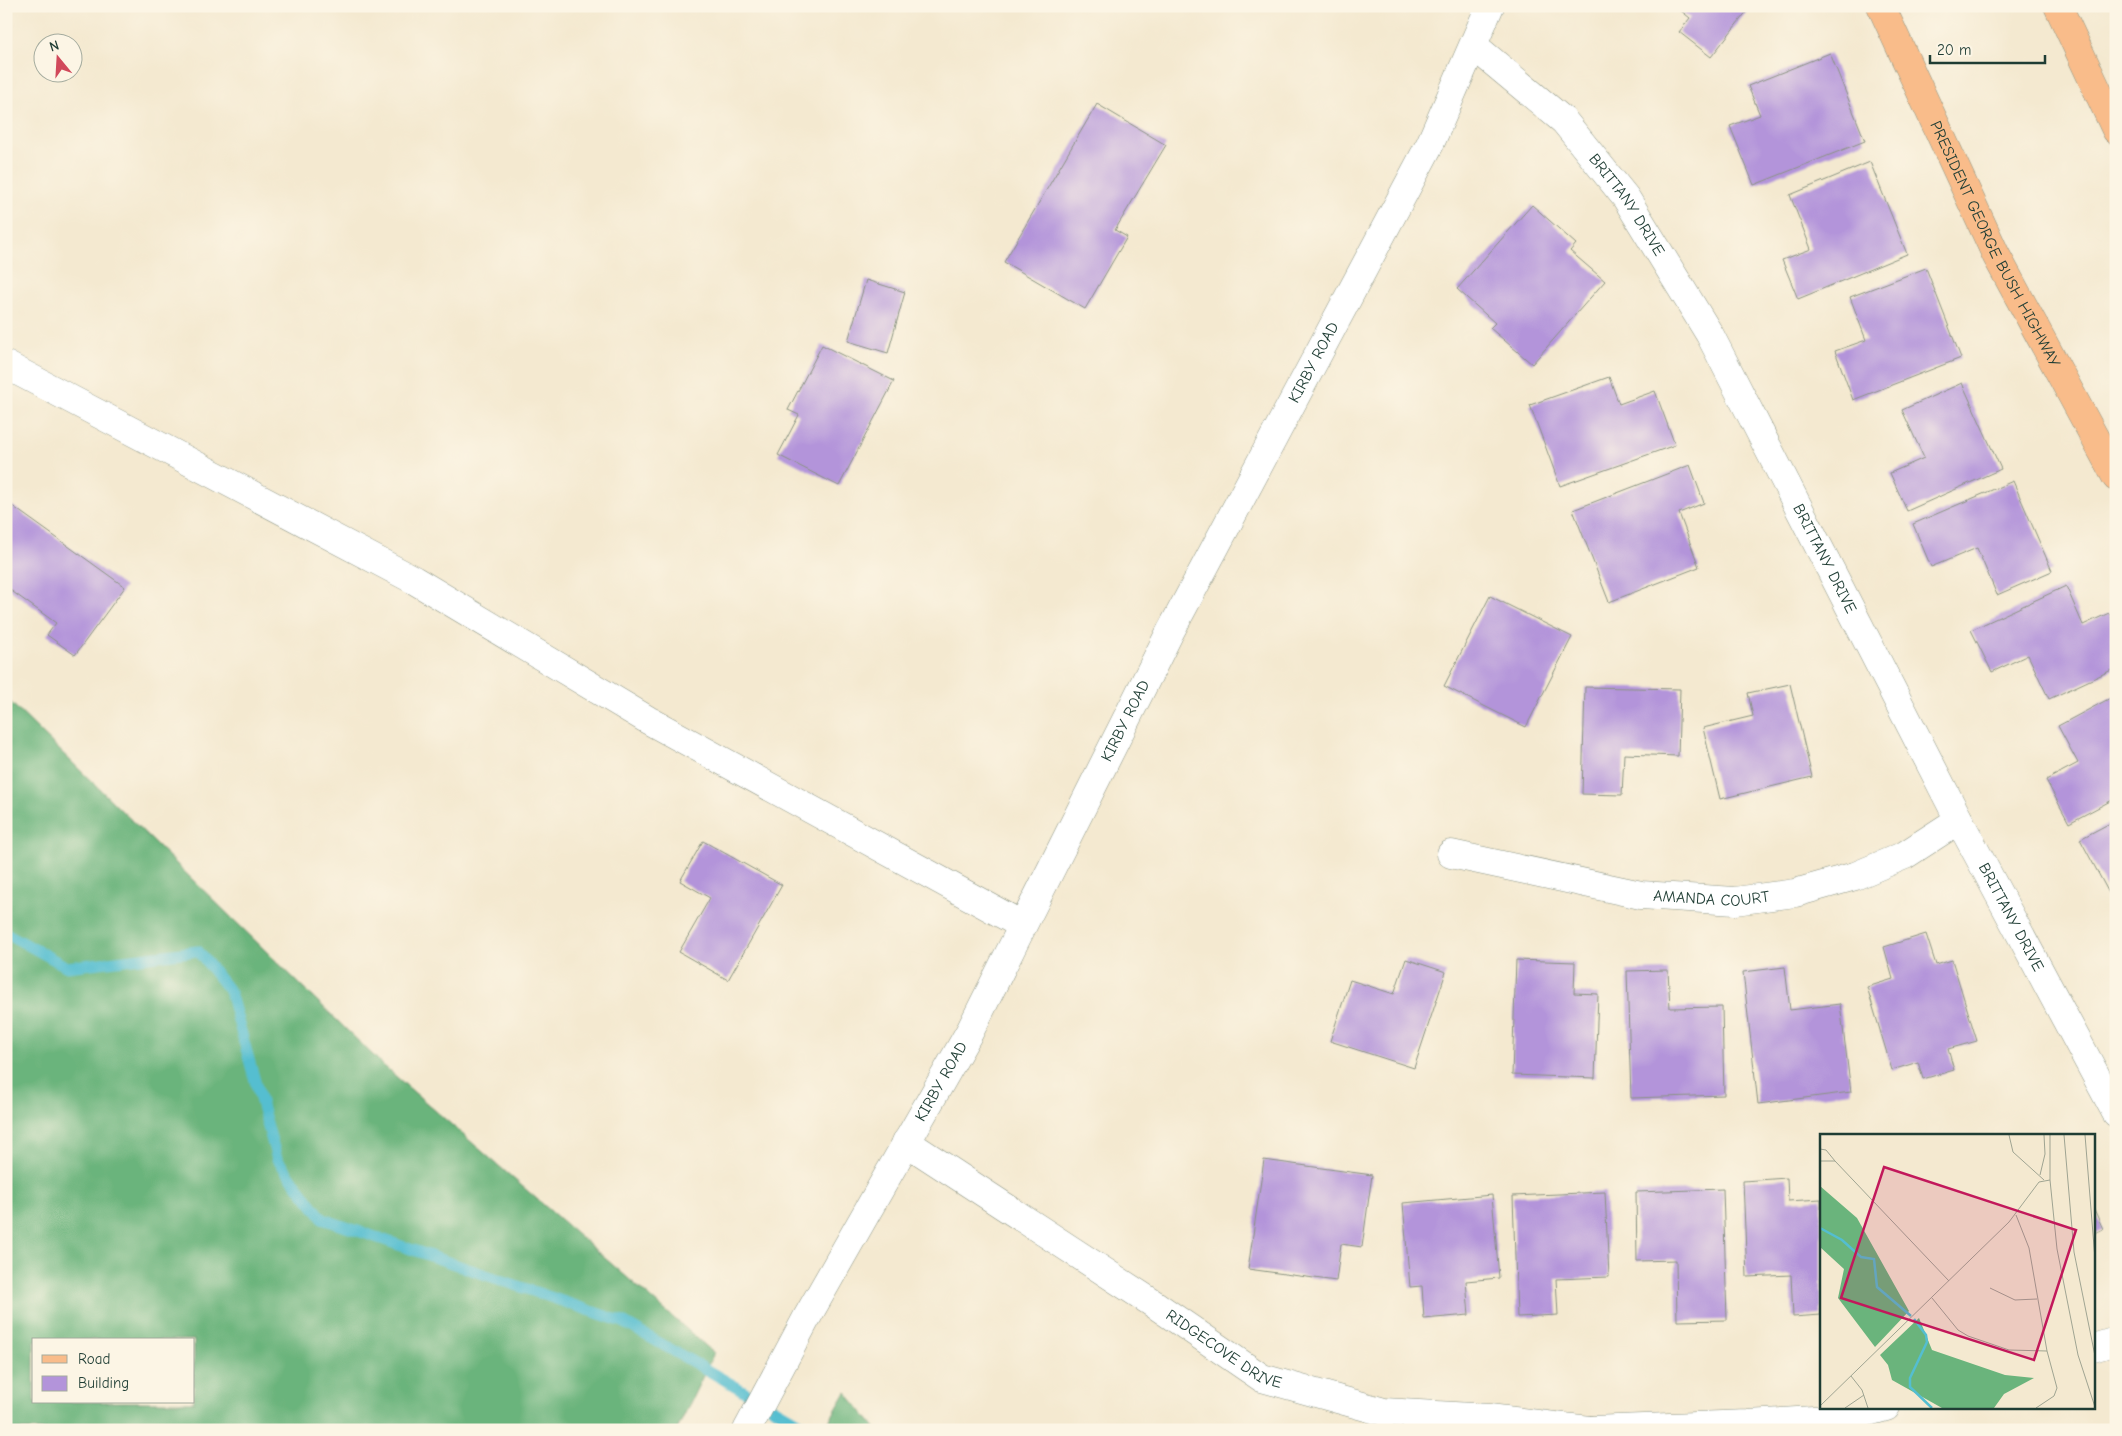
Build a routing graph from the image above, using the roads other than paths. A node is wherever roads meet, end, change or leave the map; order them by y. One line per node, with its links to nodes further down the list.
1 (1490, 6): 4 (street, KIRBY ROAD)
2 (1880, 6): 7 (main road, PRESIDENT GEORGE BUSH HIGHWAY)
3 (2058, 6): 5 (main road)
4 (1474, 46): 8 (street, BRITTANY DRIVE); 10 (street, KIRBY ROAD)
5 (2116, 130)
6 (6, 365): 10 (street)
7 (2116, 477)
8 (1959, 820): 9 (street, AMANDA COURT); 11 (street, BRITTANY DRIVE)
9 (1451, 854)
10 (1022, 925): 12 (street, KIRBY ROAD)
11 (2116, 1114)
12 (906, 1142): 16 (street, KIRBY ROAD); 17 (street, RIDGECOVE DRIVE)
13 (2116, 1341): 14 (street)
14 (2094, 1348)
15 (1882, 1408): 17 (street, RIDGECOVE DRIVE)
16 (747, 1430)
17 (1590, 1430)

